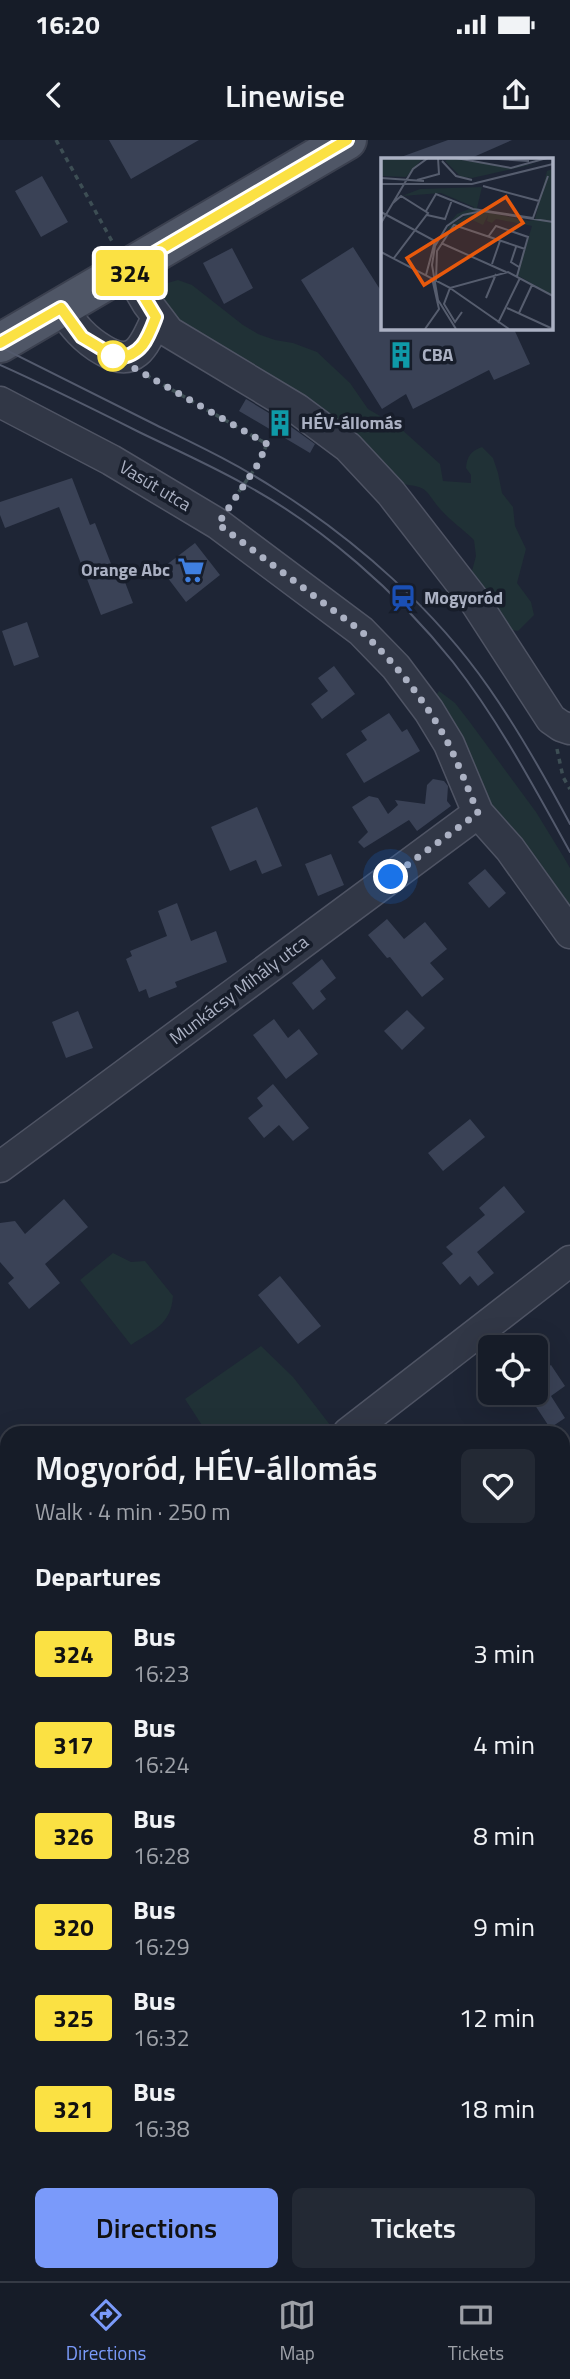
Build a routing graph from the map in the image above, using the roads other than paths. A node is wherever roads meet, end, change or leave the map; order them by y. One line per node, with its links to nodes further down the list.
1 (347, 140): 2 (main road)
2 (127, 269): 3 (main road); 4 (street)
3 (61, 308): 4 (street); 5 (main road)
4 (156, 317): 7 (street)
5 (7, 331)
6 (0, 402): 8 (street, Vasút utca)
7 (568, 729)
8 (478, 813): 9 (street, Vasút utca); 10 (street, Munkácsy Mihály utca)
9 (570, 933)
10 (0, 1167)
11 (570, 1261): 12 (street)
12 (357, 1426)

